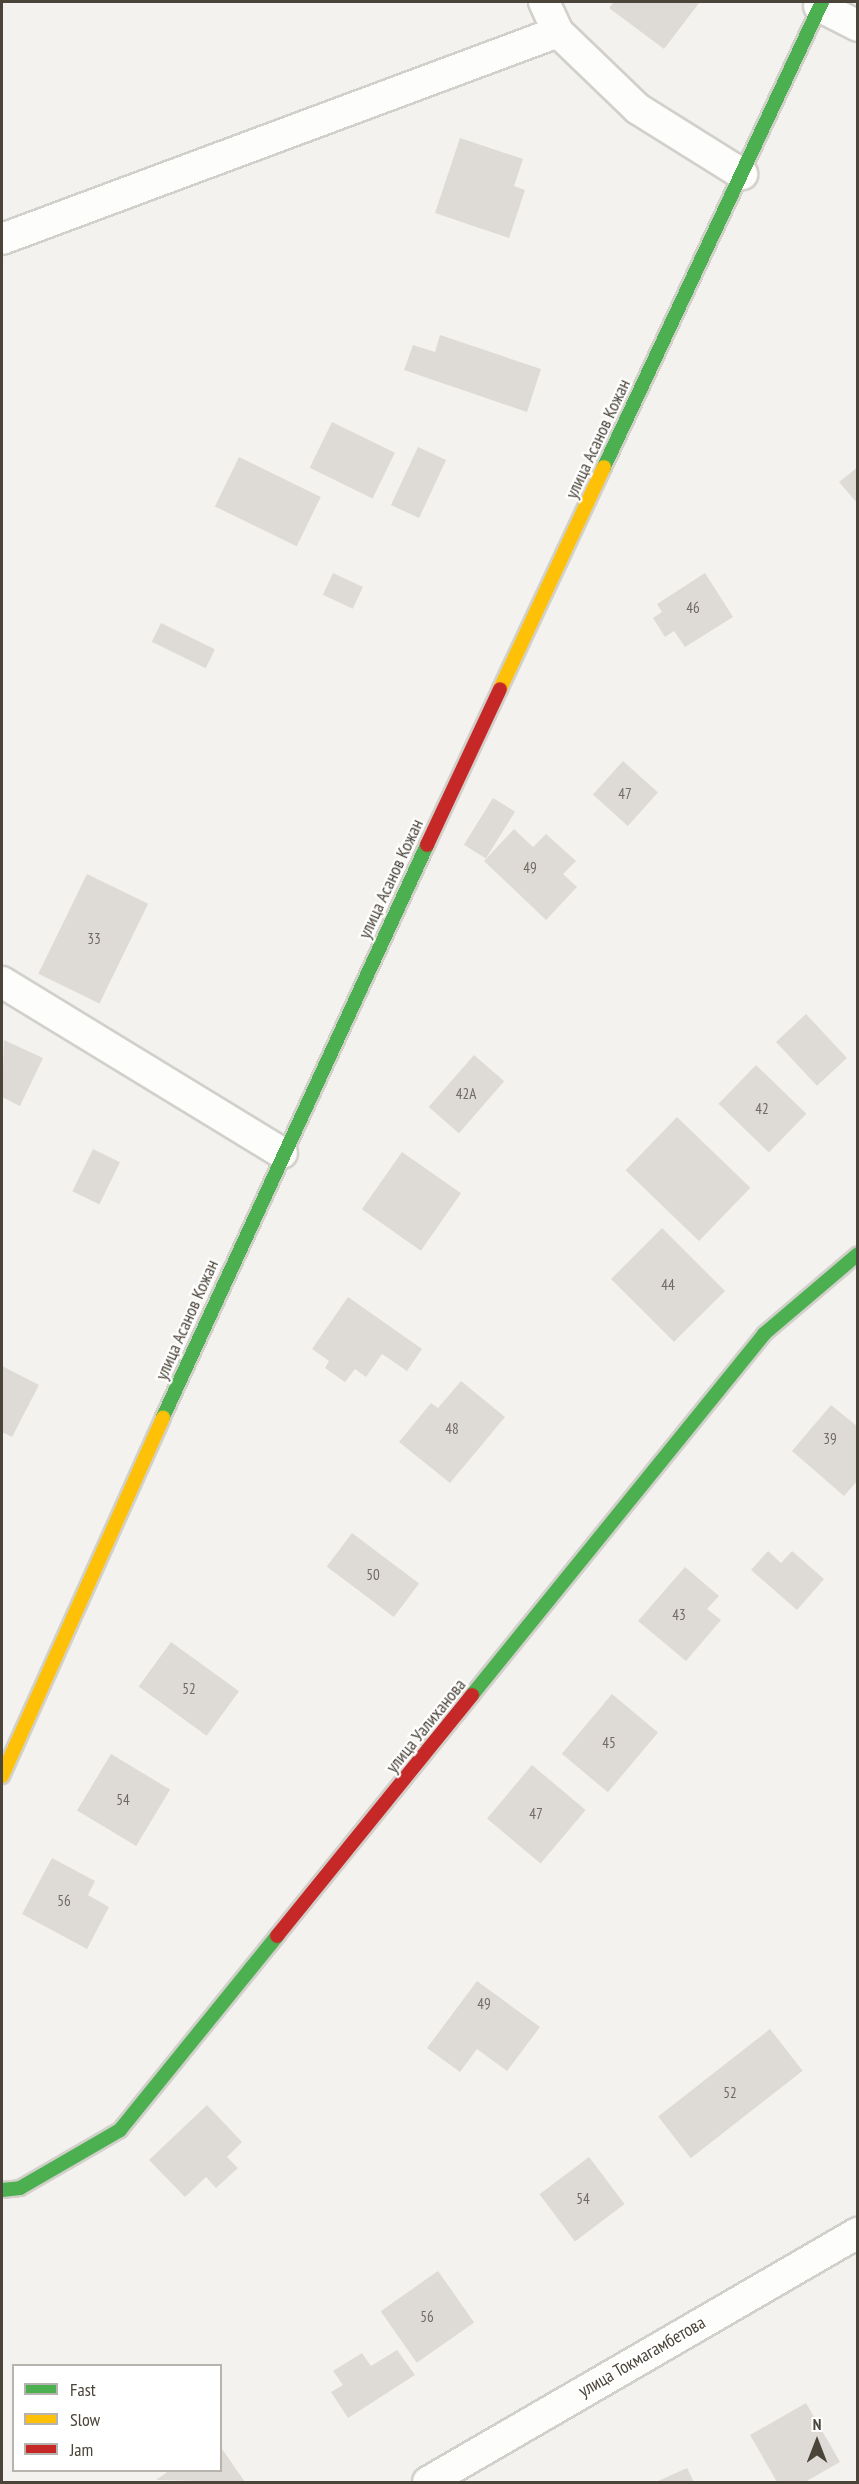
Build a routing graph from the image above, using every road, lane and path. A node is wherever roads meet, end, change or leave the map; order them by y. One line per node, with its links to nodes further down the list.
1 (544, 2): 4 (street)
2 (820, 4): 3 (street); 5 (street, улица Асанов Кожан)
3 (858, 27)
4 (558, 32): 5 (street); 6 (street)
5 (742, 174): 8 (street, улица Асанов Кожан)
6 (2, 239)
7 (2, 982): 8 (street)
8 (282, 1153): 10 (street, улица Асанов Кожан)
9 (858, 1254): 11 (street, улица Уалиханова)
10 (2, 1776)
11 (2, 2190)
12 (858, 2233): 13 (street, улица Токмагамбетова)
13 (428, 2482)

